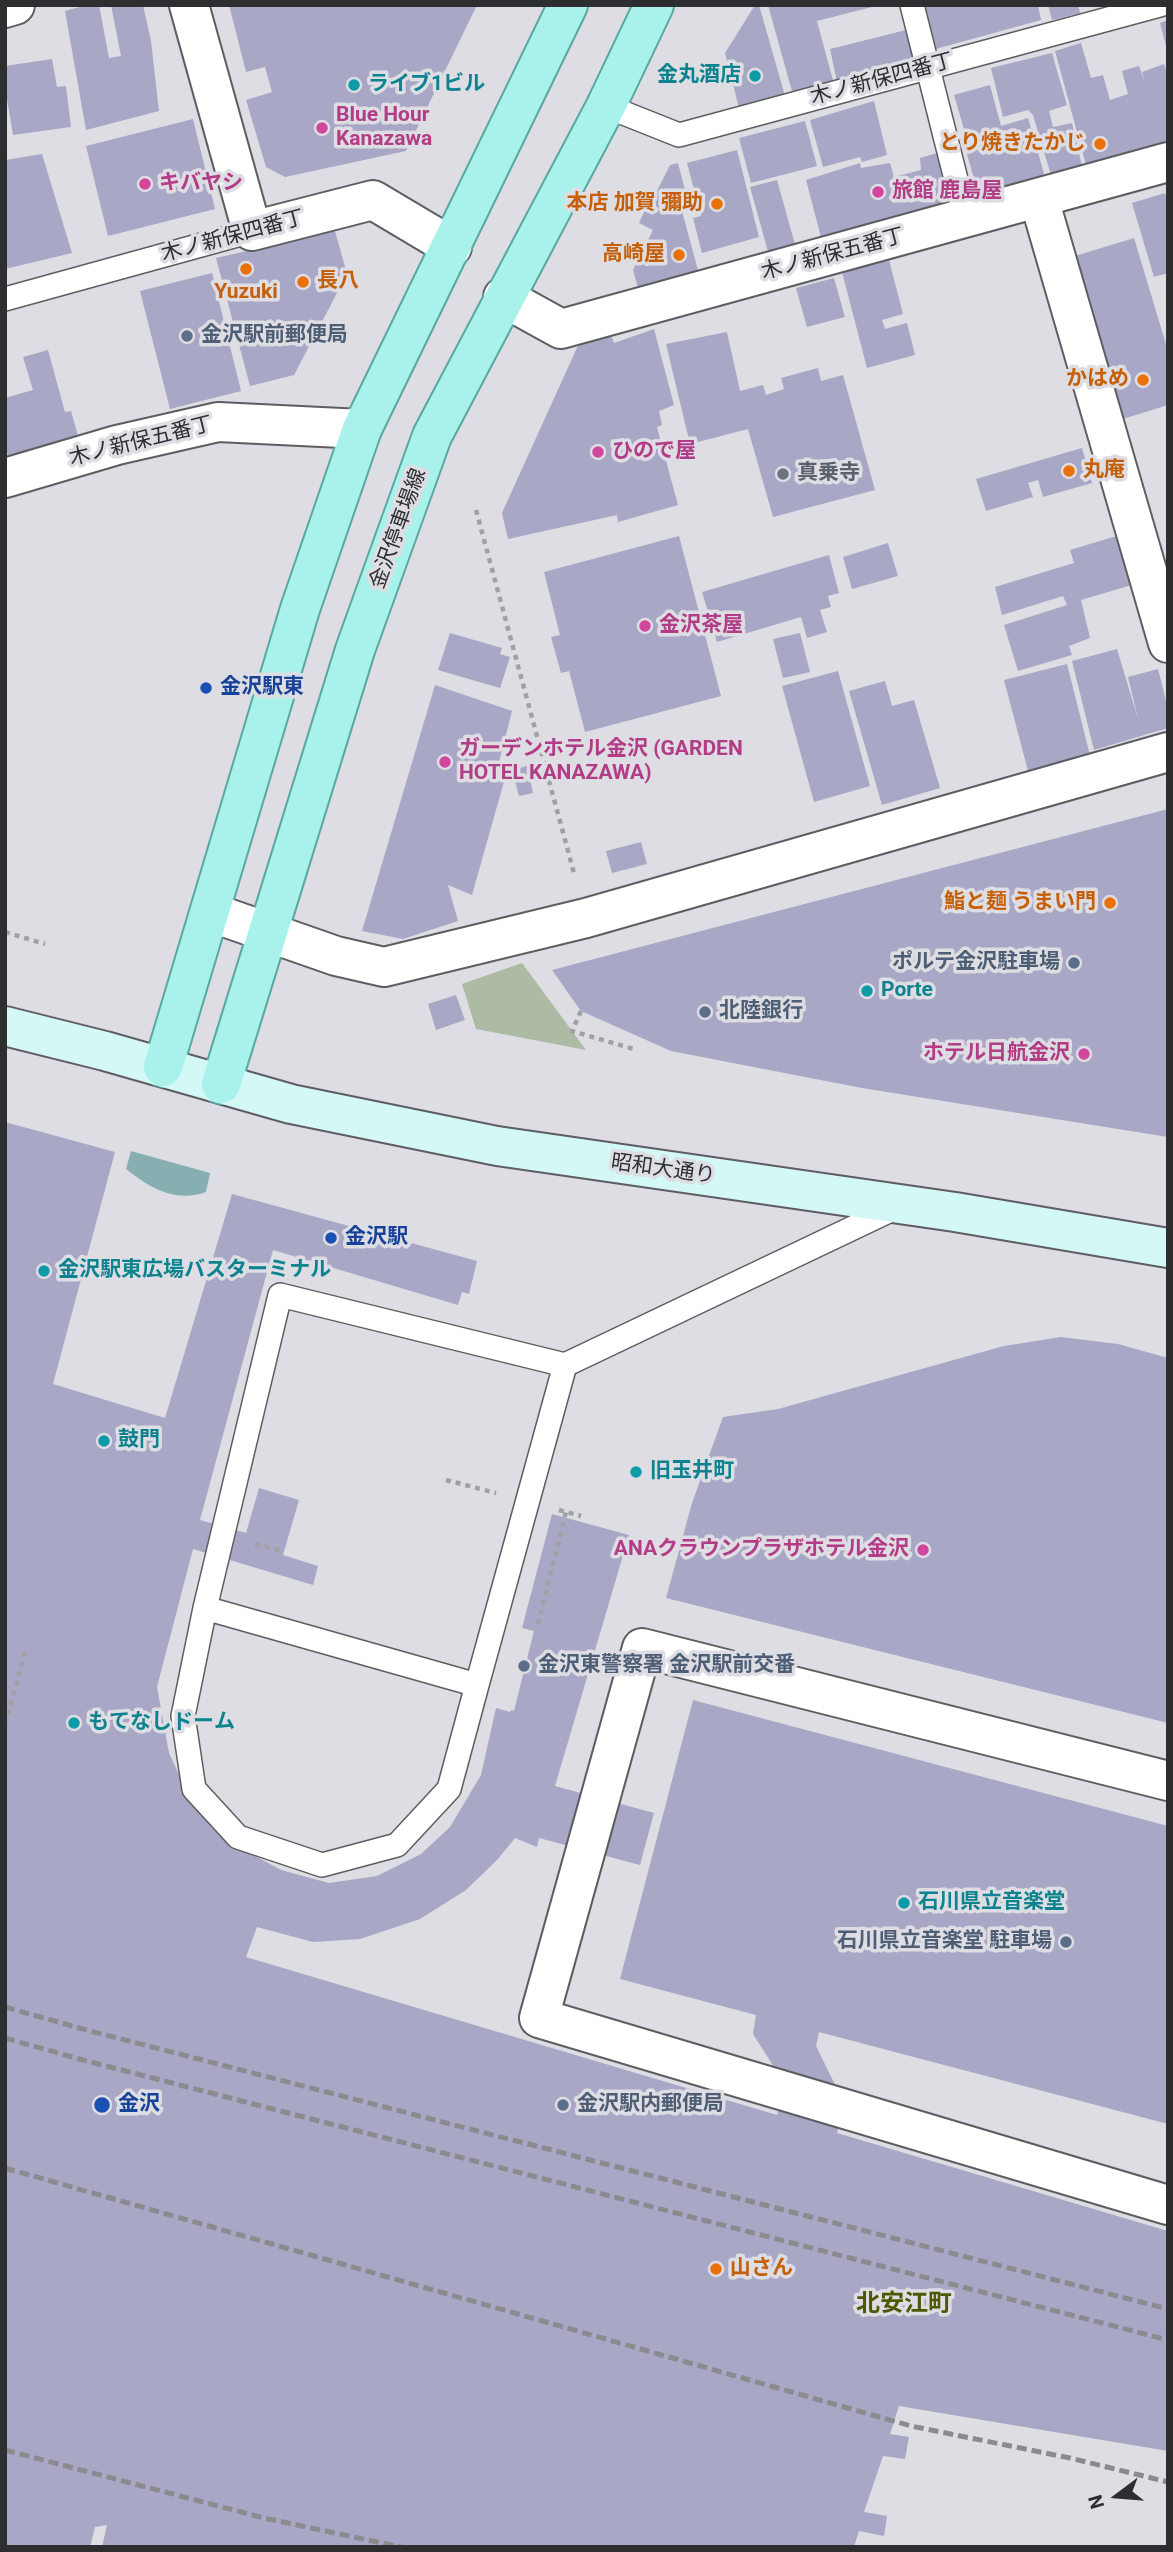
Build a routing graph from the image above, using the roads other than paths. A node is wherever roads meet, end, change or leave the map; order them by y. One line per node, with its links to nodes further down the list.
1 (15, 5): 7 (street)
2 (189, 5): 13 (street)
3 (568, 5): 14 (main road)
4 (654, 5): 9 (main road, 金沢停車場線)
5 (912, 5): 8 (lane)
6 (1160, 5): 8 (lane, 木ノ新保四番丁)
7 (5, 8)
8 (928, 68): 9 (lane, 木ノ新保四番丁); 12 (lane)
9 (606, 106): 15 (main road, 金沢停車場線)
10 (1168, 162): 11 (street, 木ノ新保五番丁)
11 (1039, 199): 12 (street, 木ノ新保五番丁); 19 (street)
12 (966, 219): 15 (street, 木ノ新保五番丁)
13 (252, 231): 14 (street, 木ノ新保四番丁); 16 (lane, 木ノ新保四番丁)
14 (452, 247): 17 (main road)
15 (503, 297): 22 (main road, 金沢停車場線)
16 (5, 299)
17 (362, 429): 18 (street, 木ノ新保五番丁); 21 (main road)
18 (5, 478)
19 (1168, 643)
20 (1168, 752): 22 (street)
21 (210, 912): 22 (street); 24 (main road)
22 (267, 933): 25 (main road, 金沢停車場線)
23 (5, 1026): 24 (main road, 昭和大通り)
24 (163, 1067): 25 (main road, 昭和大通り)
25 (221, 1084): 26 (main road, 昭和大通り)
26 (902, 1205): 27 (main road, 昭和大通り); 28 (lane)
27 (1168, 1248)
28 (565, 1365): 29 (lane); 30 (lane)
29 (205, 1608): 30 (lane); 30 (lane)
30 (477, 1685)
31 (1168, 1781): 32 (street)
32 (1168, 2205)

